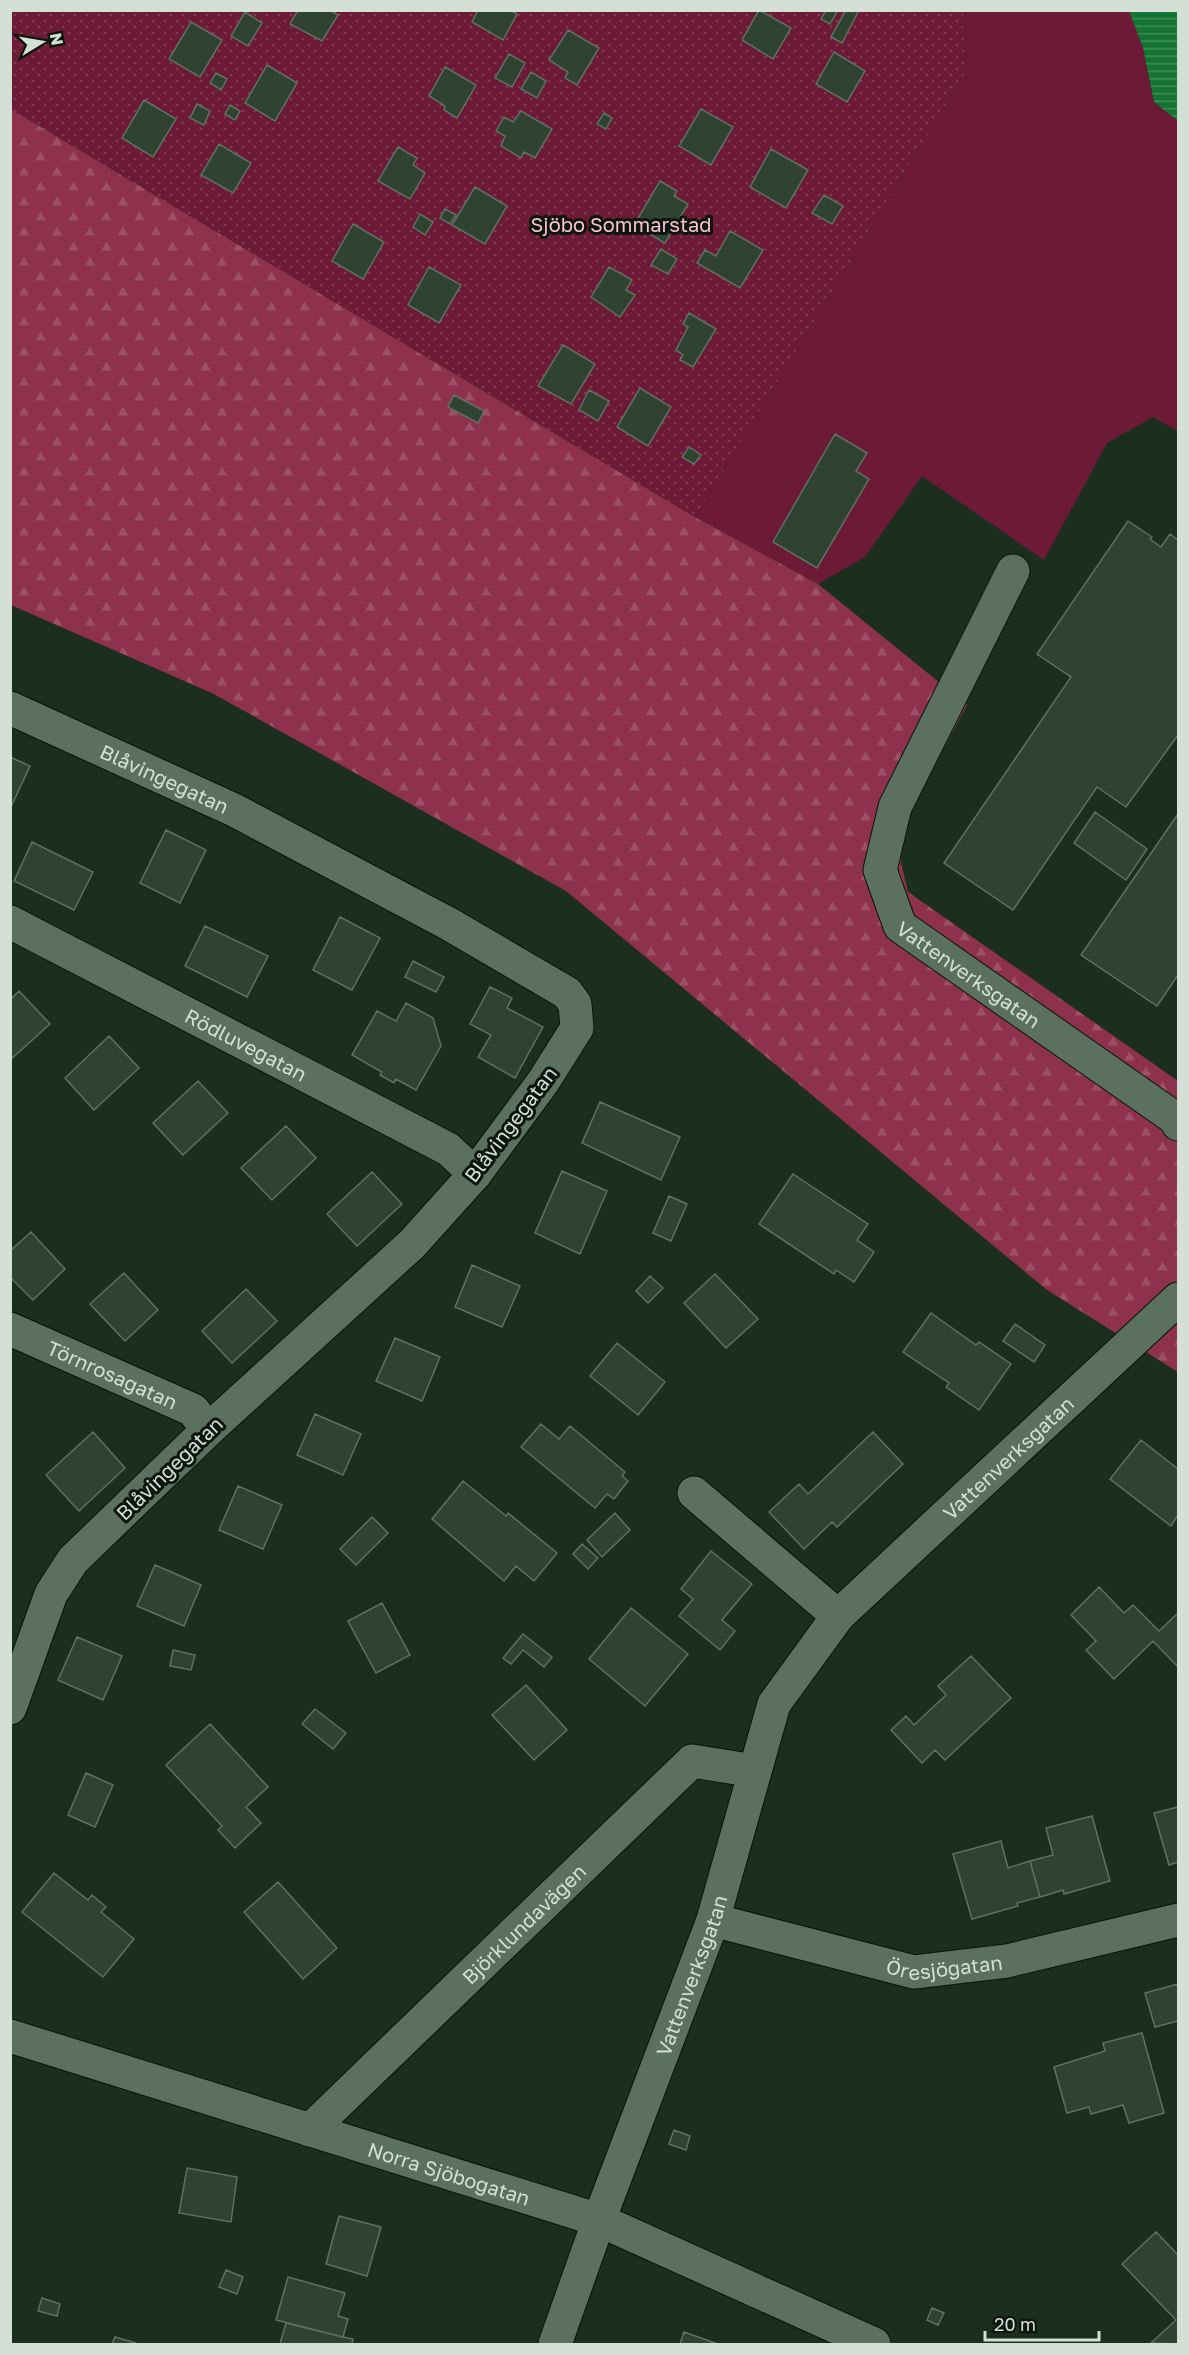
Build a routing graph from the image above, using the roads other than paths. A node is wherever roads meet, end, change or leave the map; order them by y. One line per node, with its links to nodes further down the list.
1 (1013, 571): 4 (street, Vattenverksgatan)
2 (10, 708): 5 (street, Blåvingegatan)
3 (10, 922): 5 (street, Rödluvegatan)
4 (1179, 1124)
5 (475, 1174): 8 (street, Blåvingegatan)
6 (1179, 1299): 10 (street, Vattenverksgatan)
7 (10, 1329): 8 (street, Törnrosagatan)
8 (208, 1430): 11 (street, Blåvingegatan)
9 (694, 1493): 10 (street)
10 (838, 1616): 12 (street, Vattenverksgatan)
11 (10, 1708)
12 (755, 1771): 13 (street, Vattenverksgatan); 16 (street, Björklundavägen)
13 (713, 1920): 14 (street, Öresjögatan); 17 (street, Vattenverksgatan)
14 (1179, 1920)
15 (10, 2036): 16 (street, Norra Sjöbogatan)
16 (310, 2130): 17 (street, Norra Sjöbogatan)
17 (599, 2220): 18 (street, Vattenverksgatan); 19 (street, Norra Sjöbogatan)
18 (555, 2344)
19 (874, 2344)

